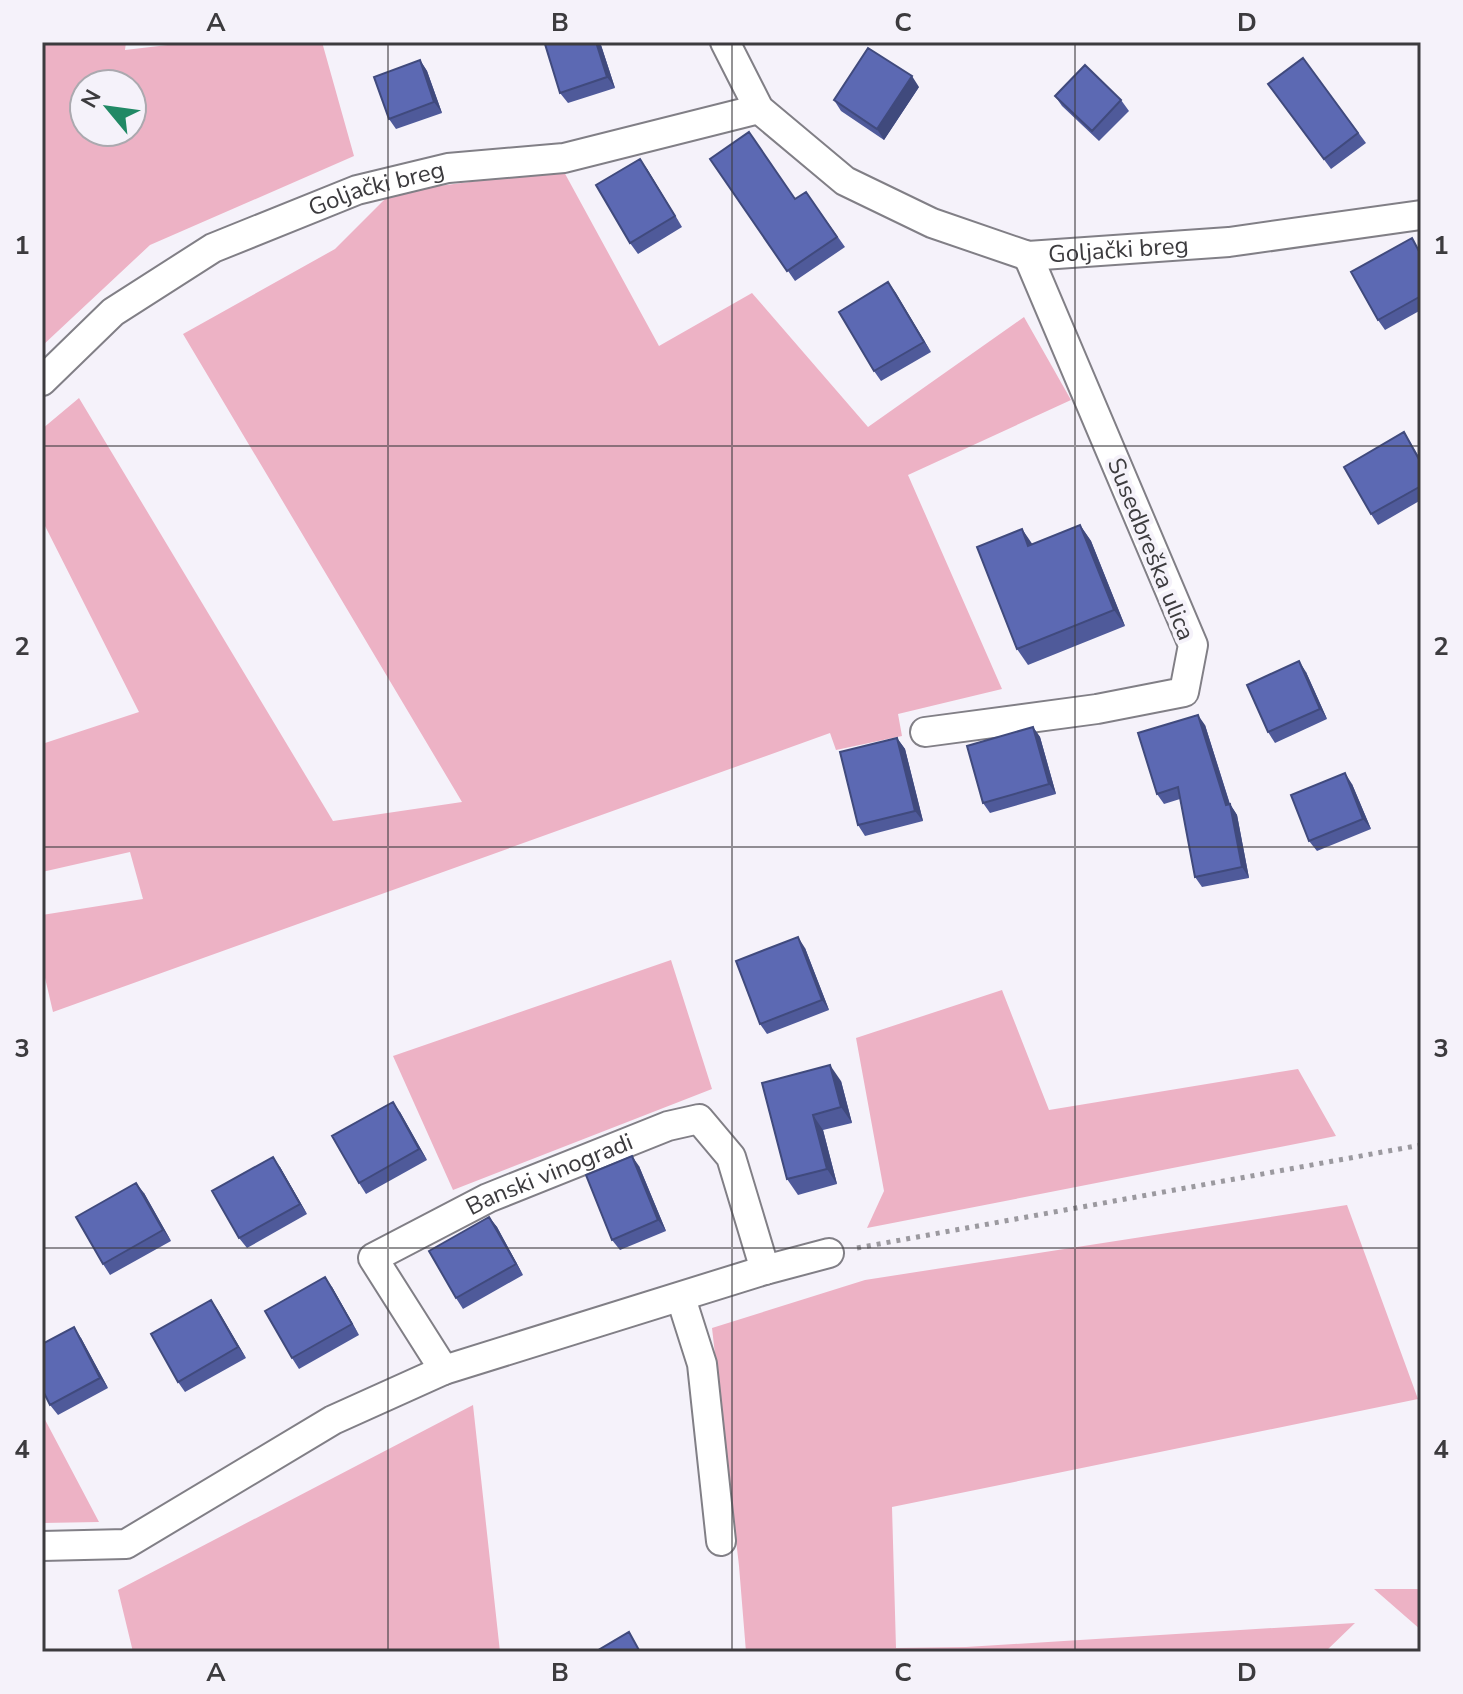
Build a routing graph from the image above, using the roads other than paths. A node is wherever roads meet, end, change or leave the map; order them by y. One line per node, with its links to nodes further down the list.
1 (725, 42): 2 (street, Goljački breg)
2 (759, 109): 4 (street, Goljački breg); 5 (street, Goljački breg)
3 (1421, 215): 4 (street, Goljački breg)
4 (1028, 256): 6 (street, Susedbreška ulica)
5 (42, 381)
6 (925, 732)
7 (829, 1253): 8 (street)
8 (765, 1270): 9 (street); 10 (street, Banski vinogradi)
9 (681, 1298): 10 (street); 11 (street)
10 (444, 1370): 12 (street)
11 (721, 1541)
12 (42, 1546)

